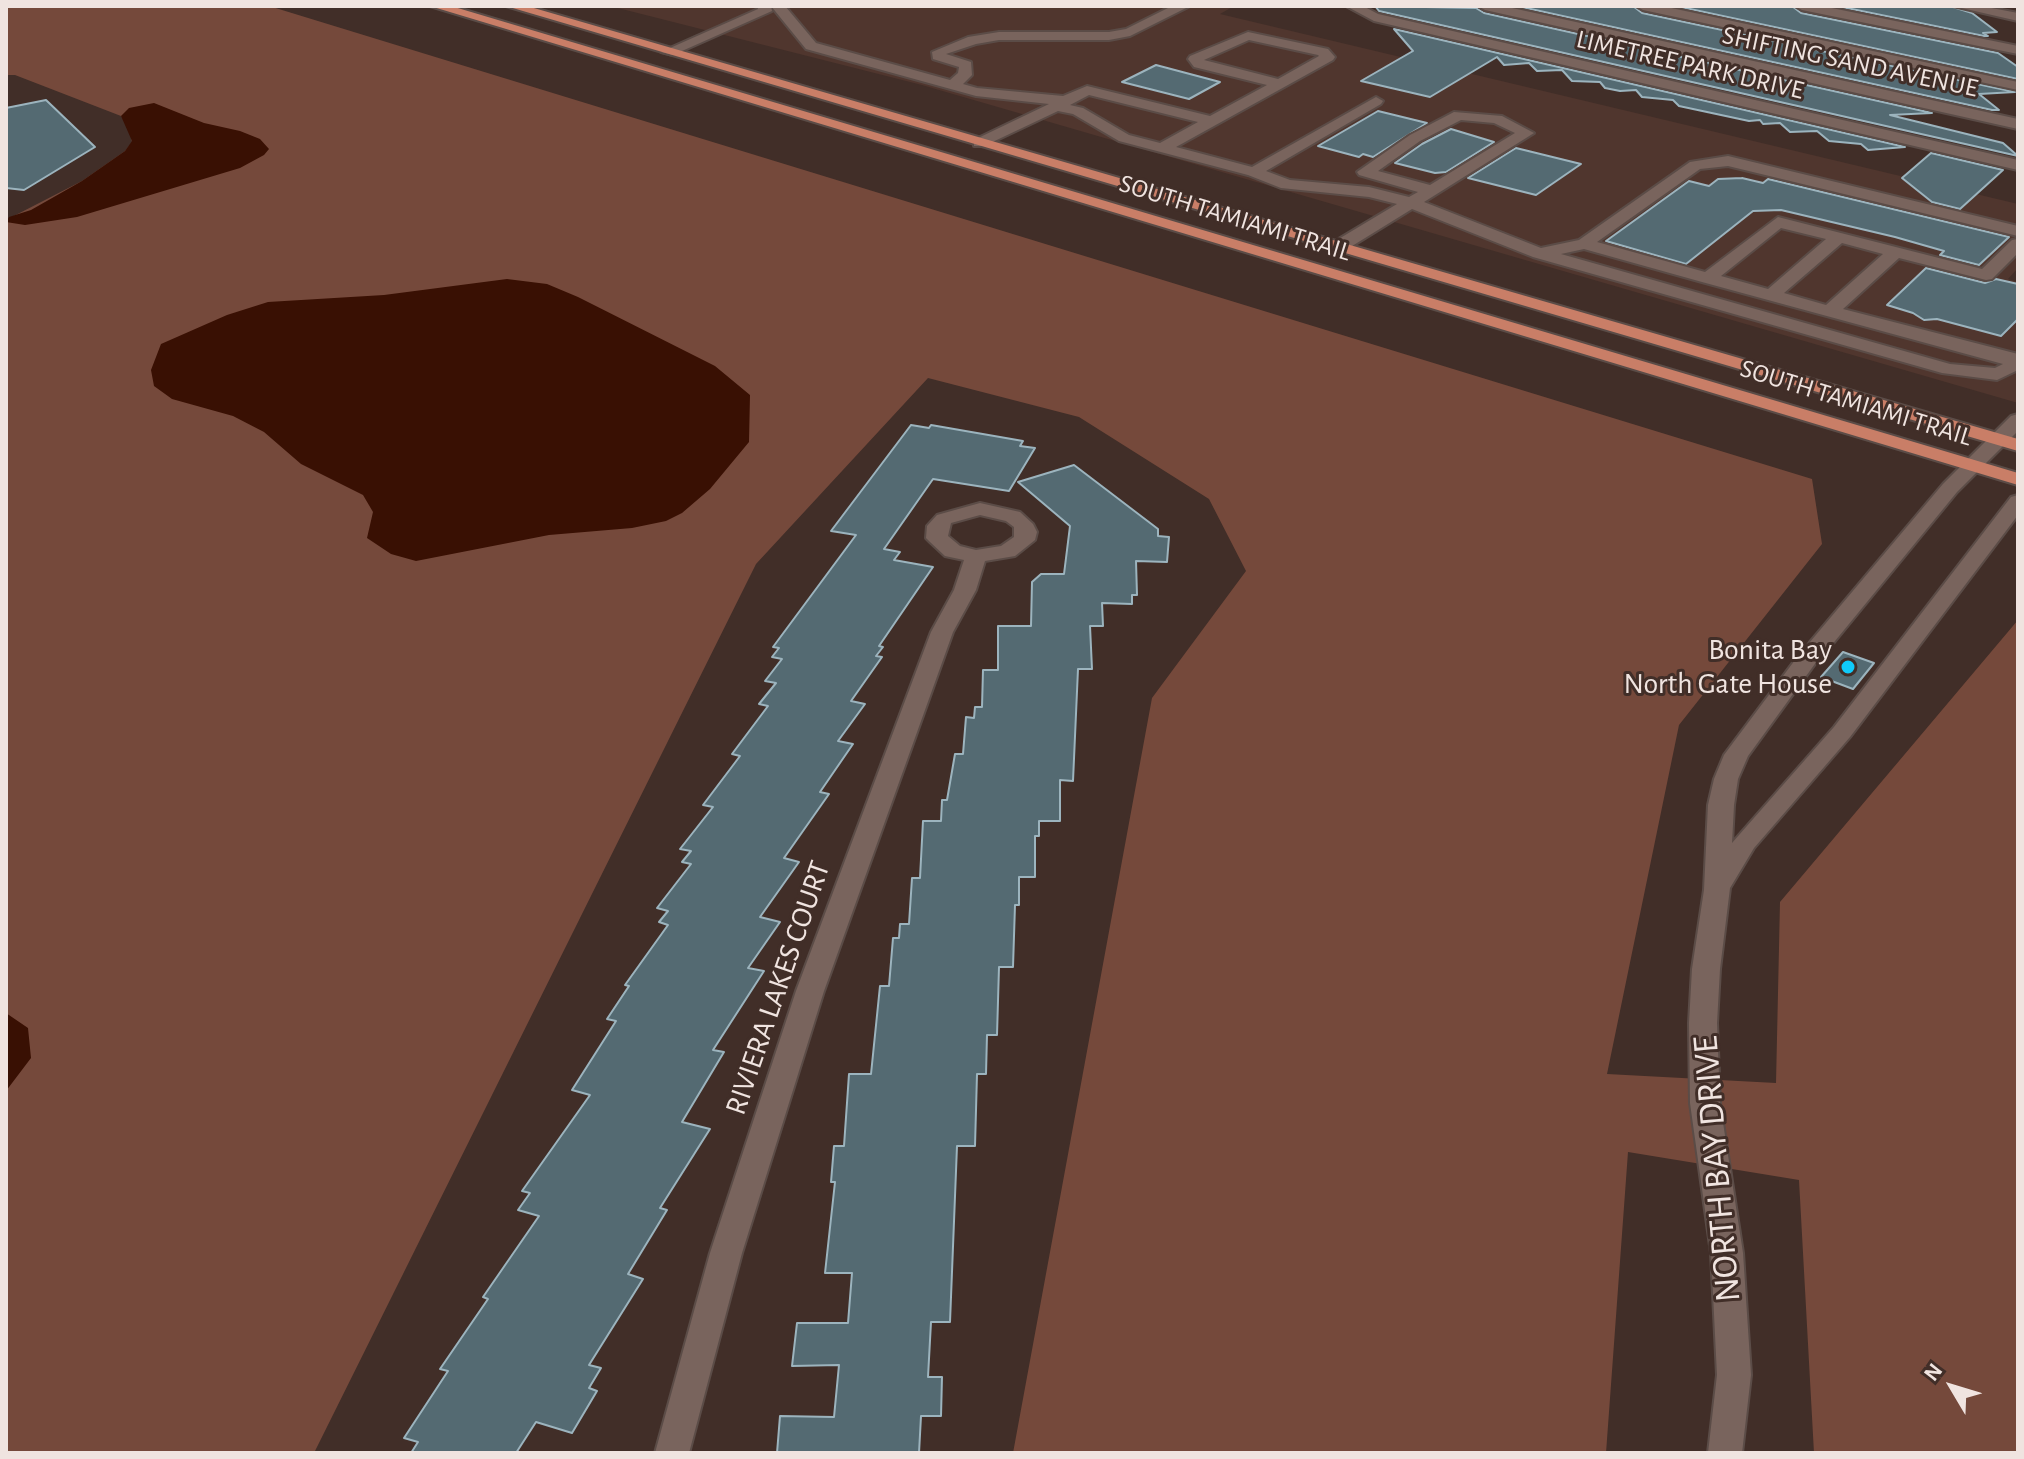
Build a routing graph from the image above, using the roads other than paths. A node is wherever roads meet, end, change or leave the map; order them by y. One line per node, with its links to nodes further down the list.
1 (437, 6): 45 (main road, SOUTH TAMIAMI TRAIL)
2 (474, 6): 16 (main road)
3 (513, 6): 14 (main road, SOUTH TAMIAMI TRAIL)
4 (747, 6): 14 (street)
5 (764, 6): 16 (street)
6 (778, 6): 18 (street)
7 (1183, 6): 17 (street)
8 (1353, 6): 28 (street, LIMETREE PARK DRIVE)
9 (1485, 6): 25 (street, SHIFTING SAND AVENUE)
10 (1643, 6): 21 (street)
11 (1802, 6): 15 (street)
12 (1960, 6): 13 (street)
13 (2018, 17)
14 (647, 45): 16 (main road, SOUTH TAMIAMI TRAIL)
15 (2018, 50)
16 (668, 52): 26 (main road, SOUTH TAMIAMI TRAIL)
17 (938, 56): 18 (street); 20 (street)
18 (901, 71): 20 (street)
19 (1280, 84): 19 (street); 24 (street)
20 (952, 85): 23 (street)
21 (2018, 86)
22 (1376, 101): 29 (street)
23 (1060, 104): 24 (street); 26 (street); 27 (street)
24 (1211, 121): 27 (street)
25 (2018, 124)
26 (979, 143): 36 (main road, SOUTH TAMIAMI TRAIL)
27 (1162, 148): 29 (street)
28 (2018, 165)
29 (1254, 172): 31 (street)
30 (1432, 191): 30 (street); 31 (street)
31 (1411, 203): 36 (street); 38 (street)
32 (2018, 231): 34 (street)
33 (1839, 237): 37 (street); 39 (street); 40 (street)
34 (1584, 244): 38 (street); 39 (street)
35 (2018, 244): 37 (street)
36 (1338, 247): 44 (main road, SOUTH TAMIAMI TRAIL)
37 (1895, 252): 41 (street)
38 (1539, 253): 42 (street)
39 (1708, 278): 40 (street)
40 (1771, 295): 41 (street)
41 (1830, 311): 42 (street)
42 (2017, 361)
43 (2018, 420): 44 (street, NORTH BAY DRIVE)
44 (2009, 442): 45 (street, NORTH BAY DRIVE)
45 (1970, 465): 46 (main road, SOUTH TAMIAMI TRAIL); 49 (street, NORTH BAY DRIVE)
46 (2018, 479)
47 (2018, 501): 49 (street, NORTH BAY DRIVE)
48 (976, 556): 51 (street, RIVIERA LAKES COURT)
49 (1717, 890): 50 (street, NORTH BAY DRIVE)
50 (1731, 1401): 52 (street, NORTH BAY DRIVE); 53 (street, NORTH BAY DRIVE)
51 (672, 1453)
52 (1725, 1453)
53 (1743, 1453)

